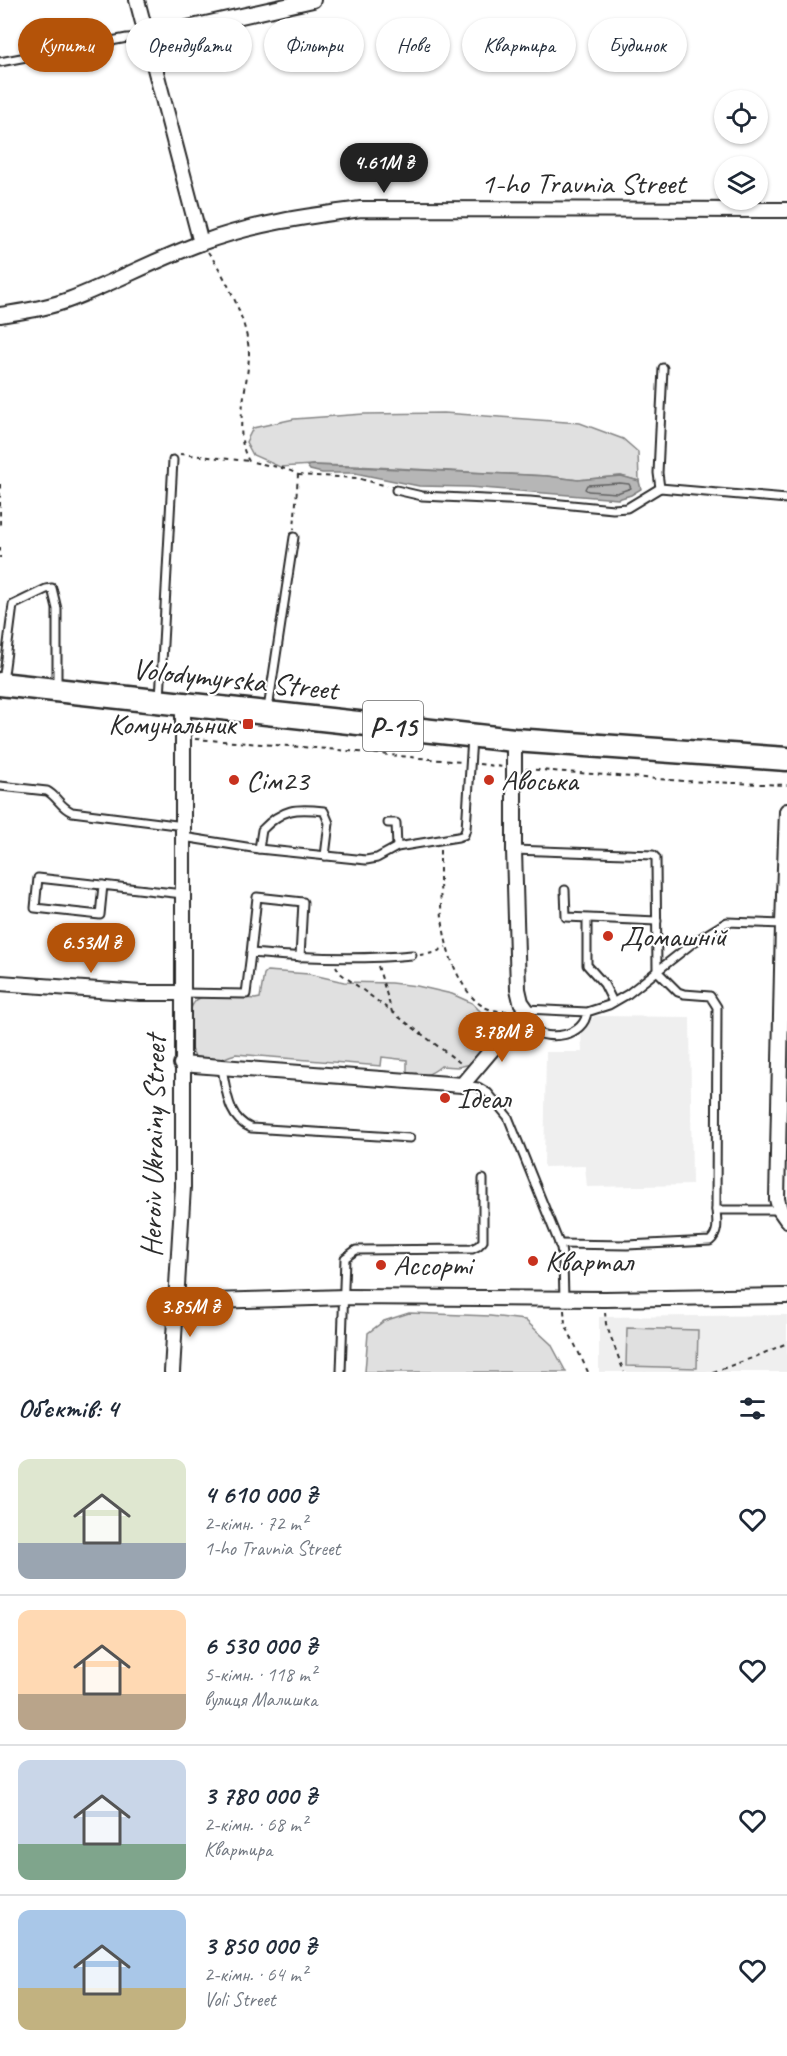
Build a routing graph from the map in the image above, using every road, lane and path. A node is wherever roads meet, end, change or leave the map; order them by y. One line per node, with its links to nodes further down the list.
1 (137, 0): 3 (street)
2 (313, 0): 4 (street)
3 (142, 18)
4 (232, 18)
5 (126, 38): 6 (lane)
6 (0, 62)
7 (156, 72): 9 (street)
8 (787, 210): 9 (street, 1-ho Travnia Street)
9 (201, 243): 10 (street, 1-ho Travnia Street); 13 (path)
10 (0, 315)
11 (663, 368): 16 (lane)
12 (173, 460): 13 (path); 25 (lane)
13 (249, 461): 14 (path)
14 (298, 475): 17 (path); 20 (path)
15 (0, 484): 19 (path)
16 (660, 488): 17 (lane); 18 (lane)
17 (396, 490)
18 (787, 499)
19 (0, 529)
20 (294, 537): 27 (lane)
21 (0, 547): 22 (path)
22 (0, 558)
23 (1, 684): 24 (main road, Volodymyrska Street / Р-15); 24 (lane)
24 (57, 690): 25 (main road, Volodymyrska Street / Р-15)
25 (160, 702): 26 (main road, Volodymyrska Street / Р-15)
26 (183, 704): 27 (main road, Volodymyrska Street / Р-15); 29 (street, Heroiv Ukrainy Street)
27 (267, 712): 28 (main road, Volodymyrska Street / Р-15)
28 (472, 736): 30 (main road, Volodymyrska Street / Р-15); 32 (lane)
29 (183, 738): 32 (path); 38 (street, Heroiv Ukrainy Street)
30 (514, 740): 31 (main road, Volodymyrska Street / Р-15); 33 (street)
31 (787, 759)
32 (470, 763): 33 (path); 39 (lane)
33 (514, 768): 34 (path); 42 (street)
34 (787, 785)
35 (0, 786): 38 (lane)
36 (787, 811): 49 (street)
37 (388, 823): 40 (lane)
38 (183, 831): 41 (lane); 46 (street, Heroiv Ukrainy Street)
39 (440, 841): 40 (lane); 50 (path)
40 (396, 847): 43 (lane)
41 (259, 849): 43 (lane); 43 (lane)
42 (514, 850): 48 (lane); 61 (street)
43 (325, 856)
44 (103, 885): 44 (lane); 46 (lane)
45 (565, 890): 47 (lane)
46 (183, 894): 59 (street, Heroiv Ukrainy Street)
47 (587, 919): 48 (lane); 60 (lane)
48 (657, 921): 57 (lane)
49 (783, 924): 52 (street); 57 (lane)
50 (446, 947): 53 (path); 61 (path)
51 (251, 953): 54 (lane); 54 (lane); 59 (lane)
52 (784, 953): 71 (street)
53 (412, 955): 56 (lane)
54 (300, 957): 55 (lane)
55 (331, 958): 56 (lane); 62 (path)
56 (376, 959): 62 (path)
57 (657, 972): 60 (lane); 70 (lane)
58 (0, 983): 59 (street)
59 (181, 993): 64 (street, Heroiv Ukrainy Street)
60 (613, 1002): 63 (lane)
61 (526, 1009): 63 (lane); 63 (lane); 66 (street)
62 (392, 1012): 66 (path)
63 (587, 1012)
64 (181, 1064): 65 (street); 77 (street, Heroiv Ukrainy Street)
65 (222, 1069): 67 (street); 68 (lane)
66 (473, 1073): 67 (street)
67 (462, 1085): 72 (lane)
68 (410, 1138)
69 (483, 1179): 74 (lane)
70 (716, 1210): 71 (lane); 72 (lane)
71 (783, 1215)
72 (559, 1244): 75 (lane)
73 (787, 1296): 76 (street, Heroiv Ukrainy Street)
74 (345, 1297): 75 (street, Heroiv Ukrainy Street); 77 (street, Heroiv Ukrainy Street); 80 (lane)
75 (564, 1298): 76 (street, Heroiv Ukrainy Street); 81 (path)
76 (606, 1299): 82 (path)
77 (176, 1302): 79 (street)
78 (787, 1343): 83 (path)
79 (172, 1372)
80 (341, 1372)
81 (588, 1372)
82 (624, 1372)
83 (713, 1372)

